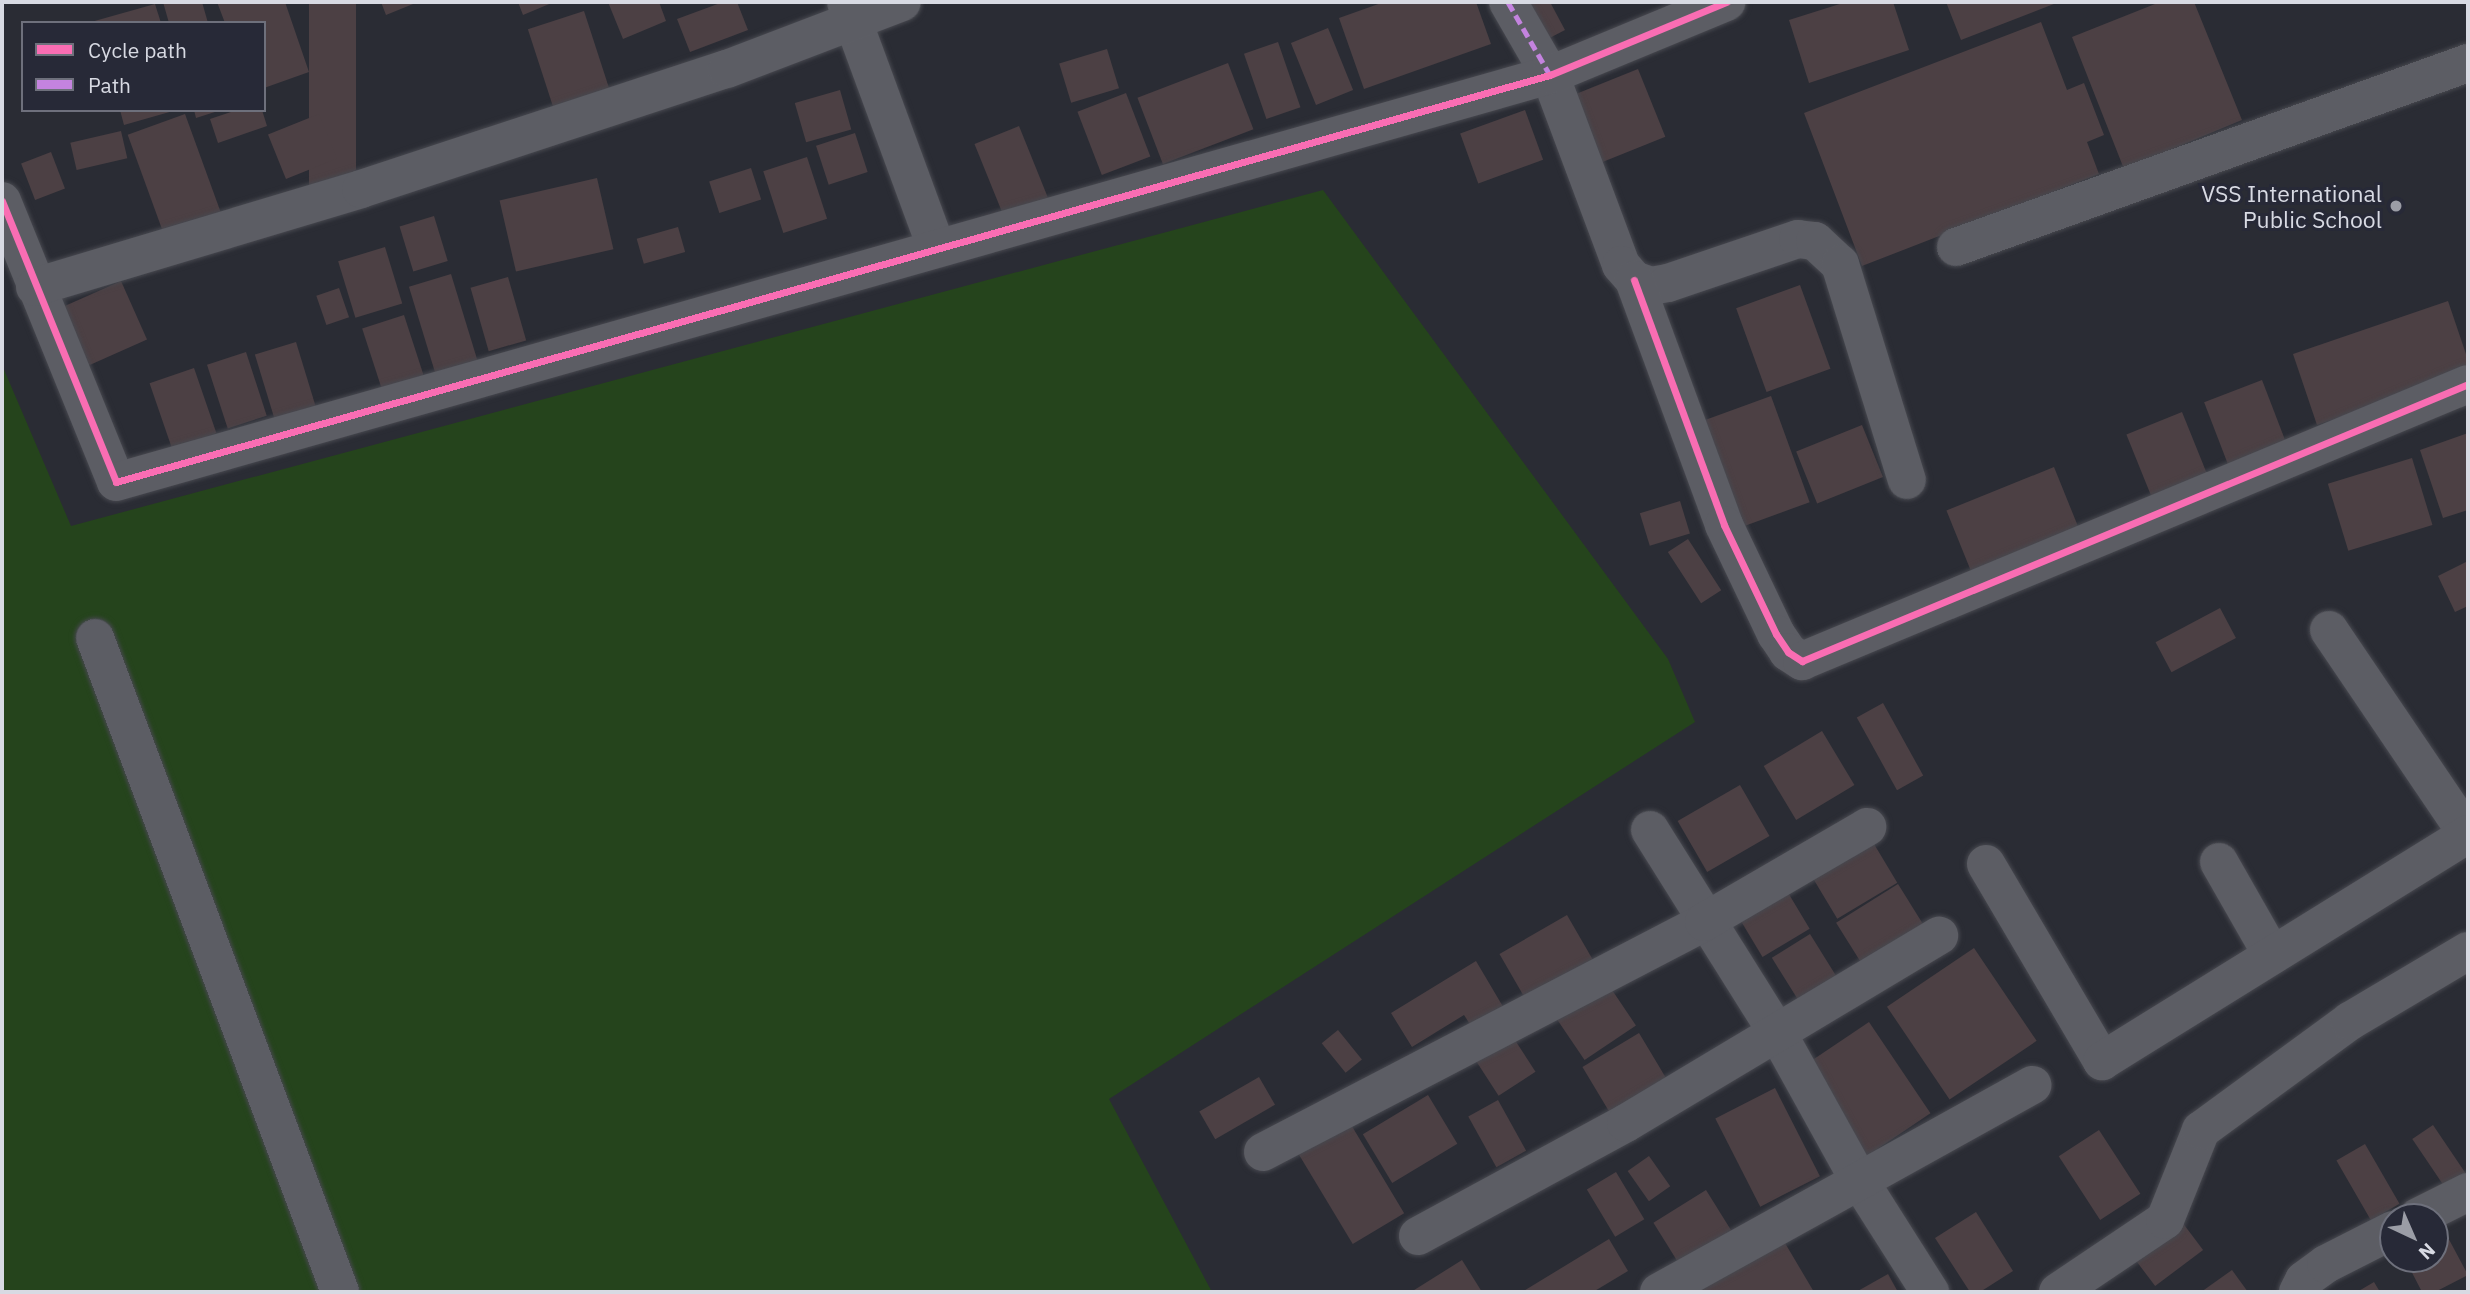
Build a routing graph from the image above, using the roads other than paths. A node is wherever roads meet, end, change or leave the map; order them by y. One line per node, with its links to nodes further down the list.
1 (902, 2): 4 (street)
2 (1508, 2): 6 (street)
3 (1726, 2): 6 (street)
4 (849, 12): 8 (street); 11 (street)
5 (2468, 63): 9 (street)
6 (1550, 75): 8 (street); 10 (street)
7 (2, 201): 11 (street)
8 (936, 246): 11 (street)
9 (1956, 247)
10 (1634, 280): 12 (street); 13 (street)
11 (36, 287)
12 (2468, 384)
13 (1907, 480)
14 (2329, 630): 18 (street)
15 (94, 638): 33 (street)
16 (1867, 827): 21 (street)
17 (1650, 830): 21 (street)
18 (2468, 834): 24 (street)
19 (2219, 862): 24 (street)
20 (1986, 864): 24 (street)
21 (1704, 922): 25 (street); 27 (street)
22 (1940, 936): 25 (street)
23 (2468, 951): 36 (street)
24 (2272, 955)
25 (1778, 1034): 28 (street); 31 (street)
26 (2033, 1085): 28 (street)
27 (1263, 1152)
28 (1859, 1180): 34 (street); 35 (street)
29 (2468, 1192): 30 (street)
30 (2446, 1203)
31 (1418, 1236)
32 (2379, 1237): 37 (street)
33 (340, 1292)
34 (1659, 1292)
35 (1930, 1292)
36 (2058, 1292)
37 (2298, 1292)

